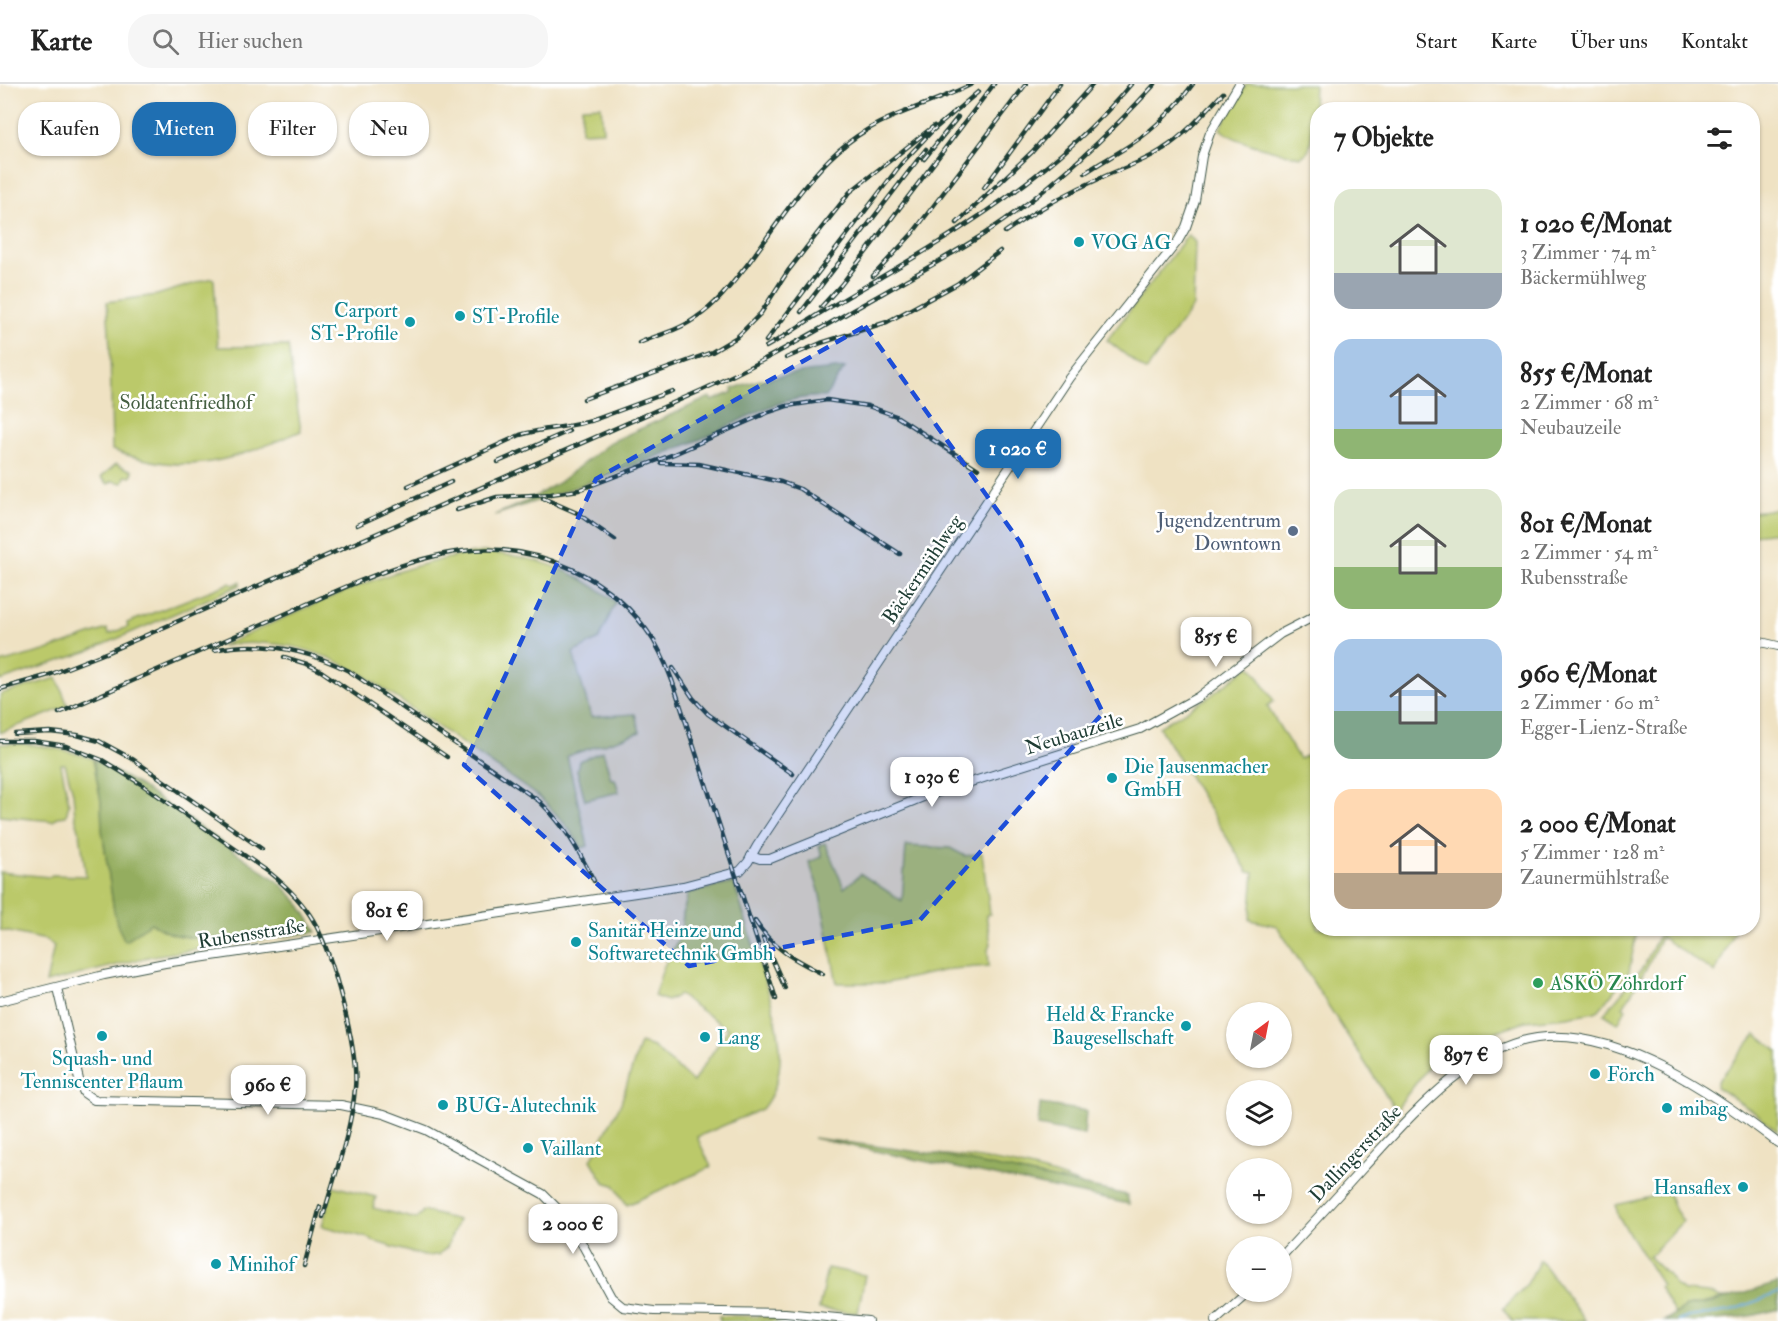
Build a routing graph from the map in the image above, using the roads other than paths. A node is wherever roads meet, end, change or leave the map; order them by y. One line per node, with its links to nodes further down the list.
1 (1239, 84): 5 (street, Bäckermühlweg)
2 (1310, 619): 5 (street, Neubauzeile)
3 (1760, 642): 4 (street)
4 (1778, 646)
5 (751, 856): 6 (street, Rubensstraße)
6 (57, 988): 7 (street, Rubensstraße); 11 (street)
7 (0, 1001)
8 (1778, 1143): 9 (street, Dallingerstraße)
9 (1292, 1245)
10 (1237, 1302): 12 (street)
11 (868, 1321)
12 (1215, 1321)

